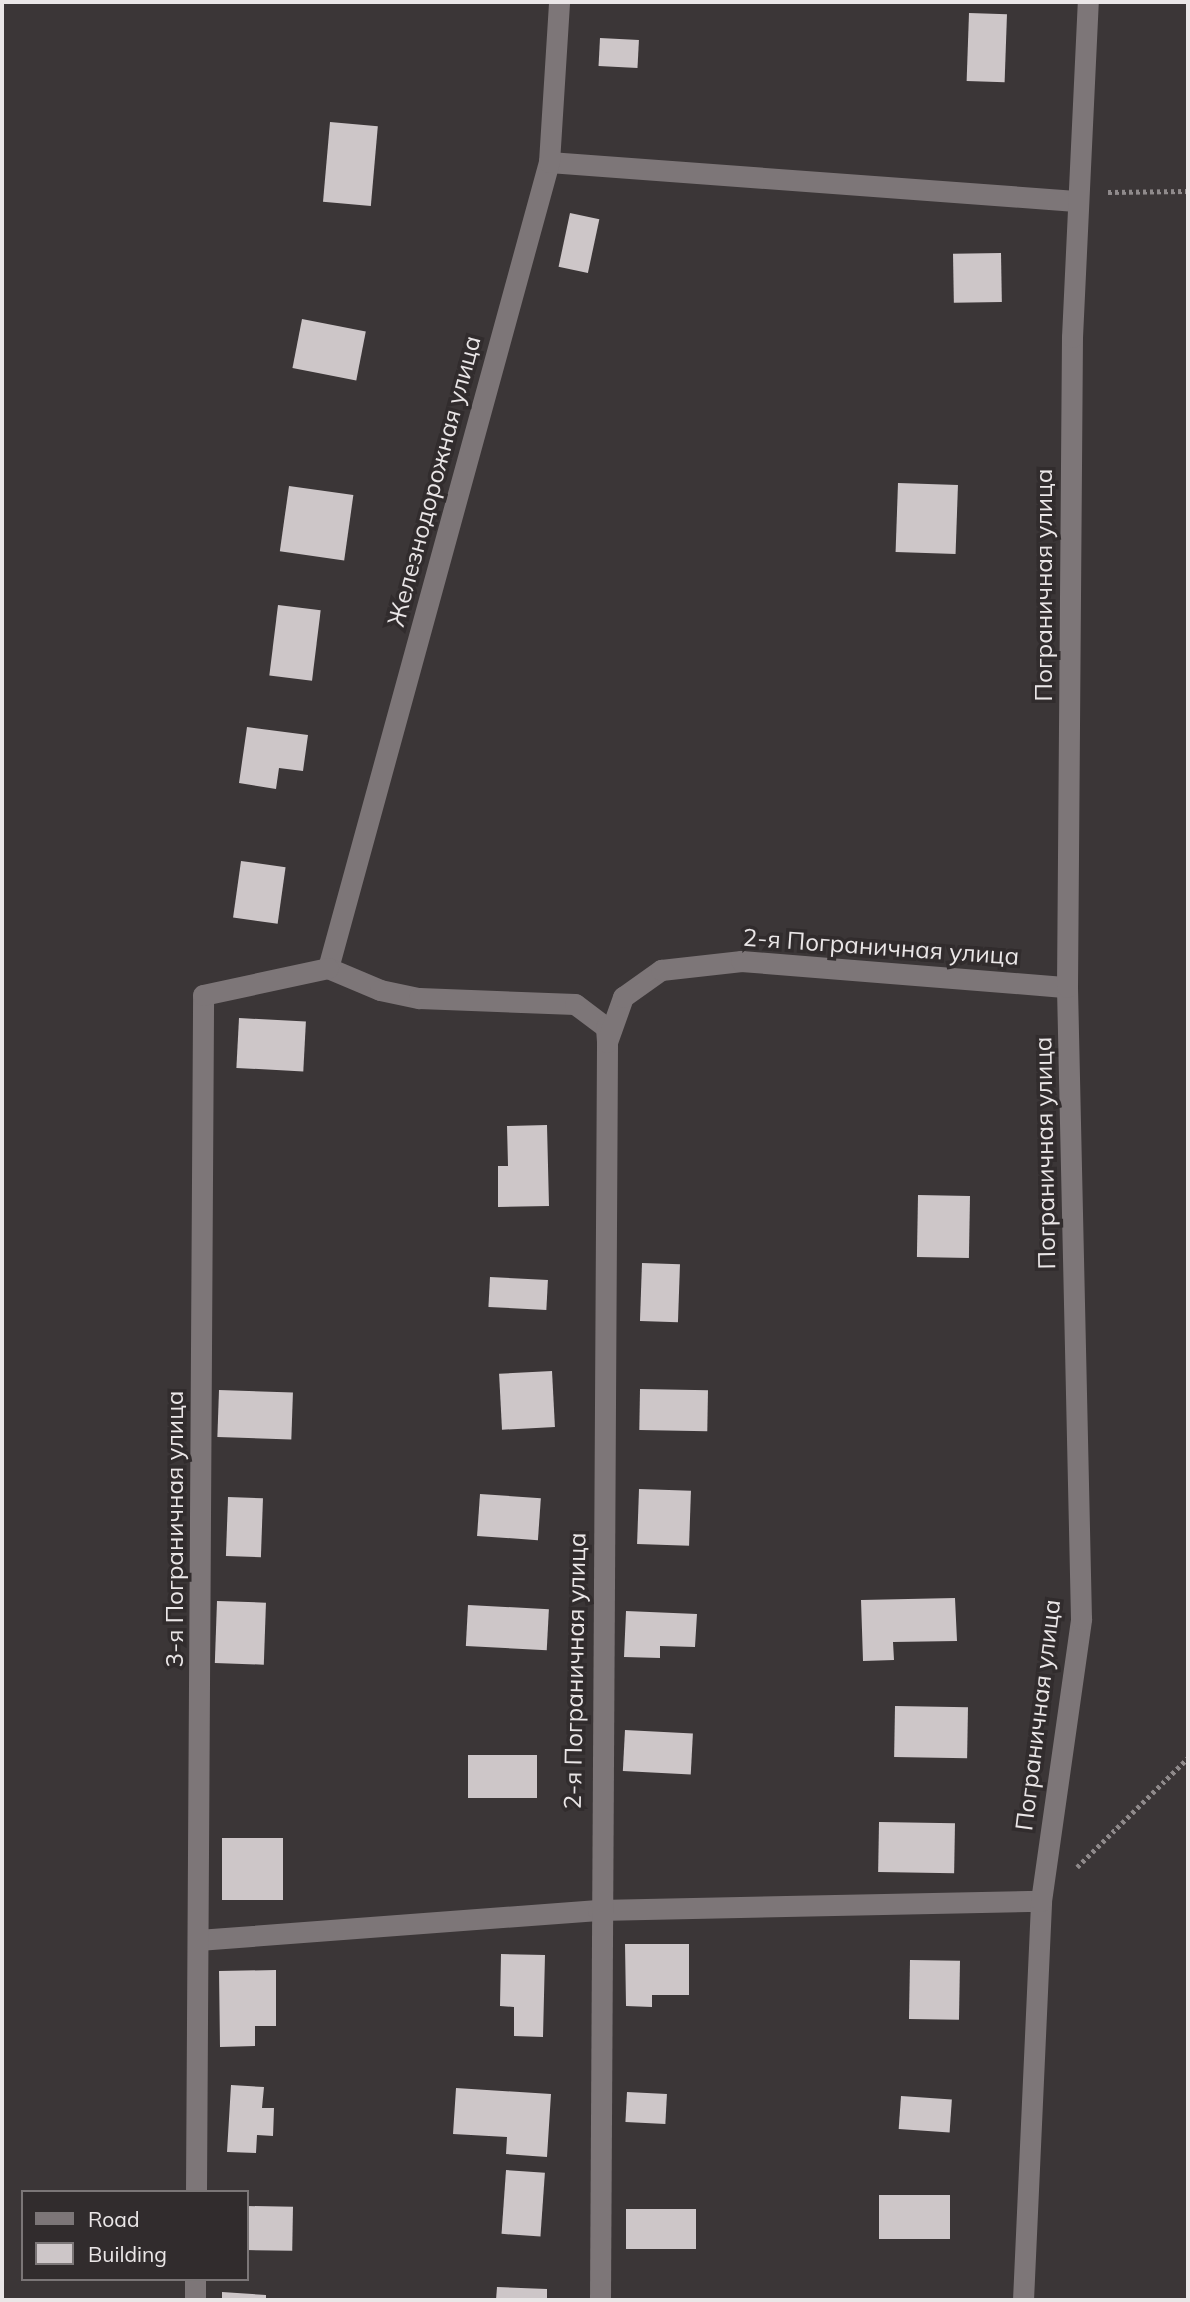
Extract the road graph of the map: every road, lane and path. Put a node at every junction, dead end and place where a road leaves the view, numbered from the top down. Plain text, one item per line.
1 (559, 2) edge
2 (1088, 2) edge
3 (550, 162) junction
4 (1188, 191) edge
5 (1076, 201) junction
6 (328, 968) junction
7 (1067, 987) junction
8 (607, 1042) junction
9 (1188, 1758) edge
10 (1041, 1901) junction
11 (598, 1910) junction
12 (198, 1940) junction
13 (196, 2190) edge
14 (195, 2281) edge
15 (195, 2300) edge
16 (600, 2300) edge
17 (1023, 2300) edge

1 - 3 street, Железнодорожная улица
2 - 5 street, Пограничная улица
3 - 5 street
3 - 6 street, Железнодорожная улица
4 - 5 path
5 - 7 street, Пограничная улица
6 - 8 street
6 - 12 street, 3-я Пограничная улица
7 - 8 street, 2-я Пограничная улица
7 - 10 street, Пограничная улица
8 - 11 street, 2-я Пограничная улица
9 - 10 path
10 - 11 street
10 - 17 street, Пограничная улица
11 - 12 street
11 - 16 street, 2-я Пограничная улица
12 - 13 street, 3-я Пограничная улица
14 - 15 street

